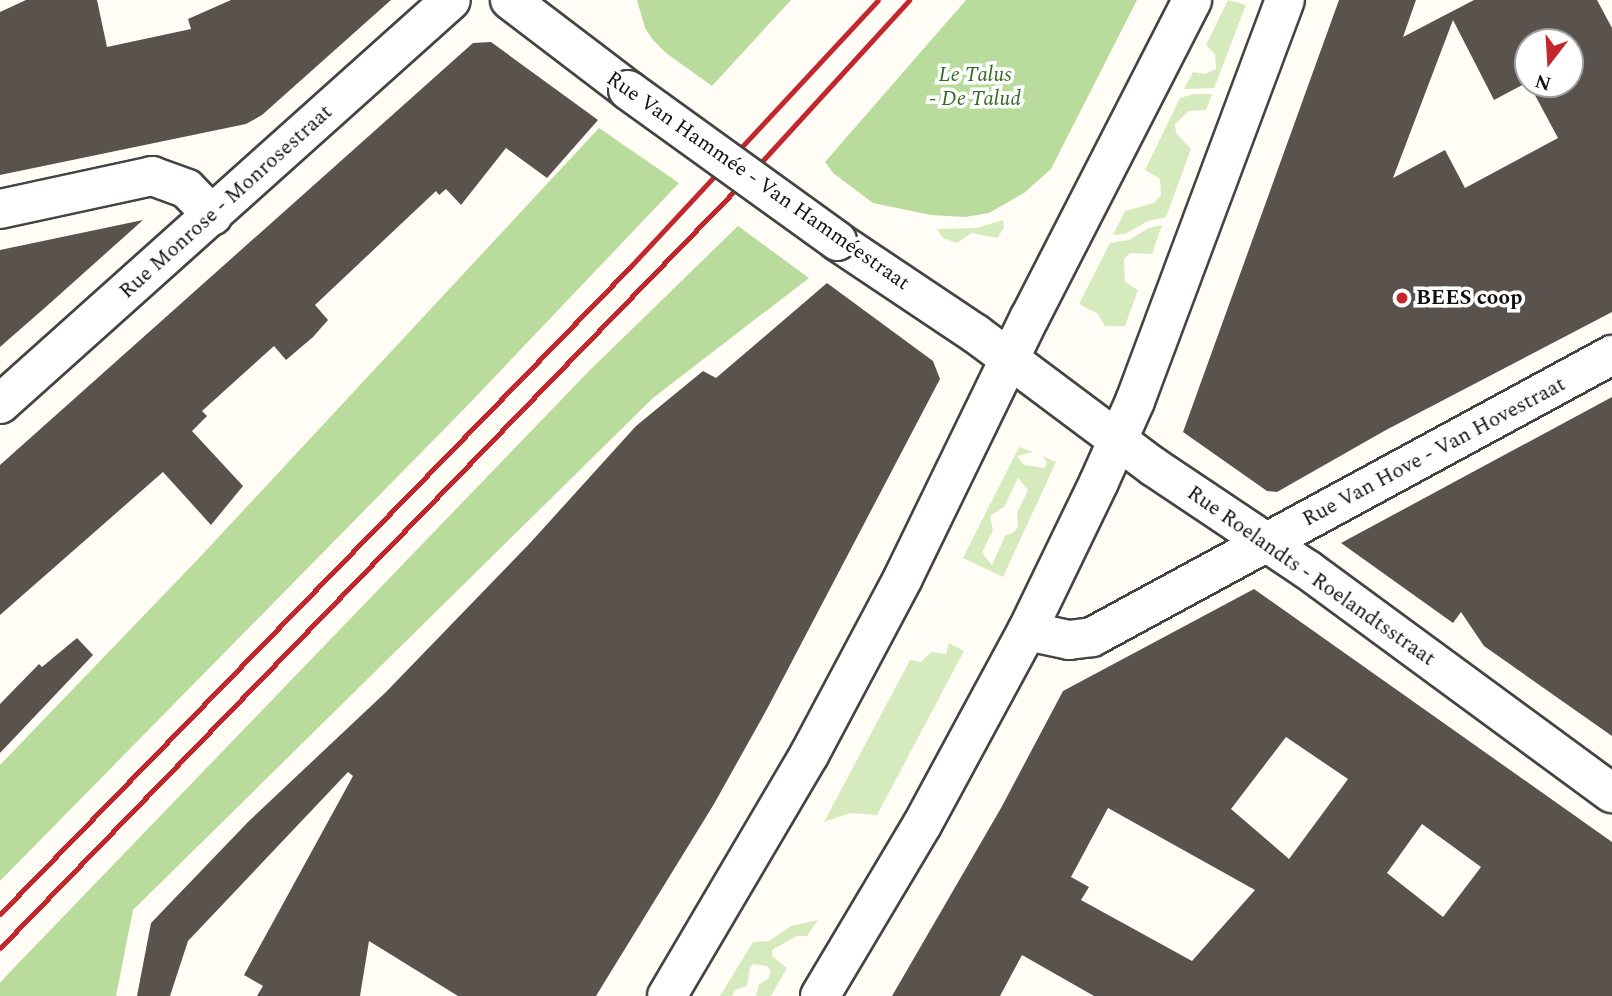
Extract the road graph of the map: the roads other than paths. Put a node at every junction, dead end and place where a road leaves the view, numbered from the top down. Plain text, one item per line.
1 (451, 0) edge
2 (510, 0) edge
3 (1192, 0) edge
4 (1285, 0) edge
5 (0, 209) edge
6 (213, 216) junction
7 (1612, 355) edge
8 (1010, 359) junction
9 (0, 404) edge
10 (1118, 439) junction
11 (1266, 542) junction
12 (1027, 631) junction
13 (1612, 793) edge
14 (667, 996) edge
15 (820, 996) edge

1 - 6 street, Rue Monrose - Monrosestraat
2 - 8 street, Rue Van Hammée - Van Hamméestraat, bridge
3 - 8 street
4 - 10 street
5 - 6 street
6 - 9 street, Rue Monrose - Monrosestraat
7 - 11 street, Rue Van Hove - Van Hovestraat
8 - 10 street, Rue Roelandts - Roelandtsstraat
8 - 14 street
10 - 11 street, Rue Roelandts - Roelandtsstraat
10 - 12 street
11 - 12 street, Rue Van Hove - Van Hovestraat
11 - 13 street, Rue Roelandts - Roelandtsstraat
12 - 15 street

